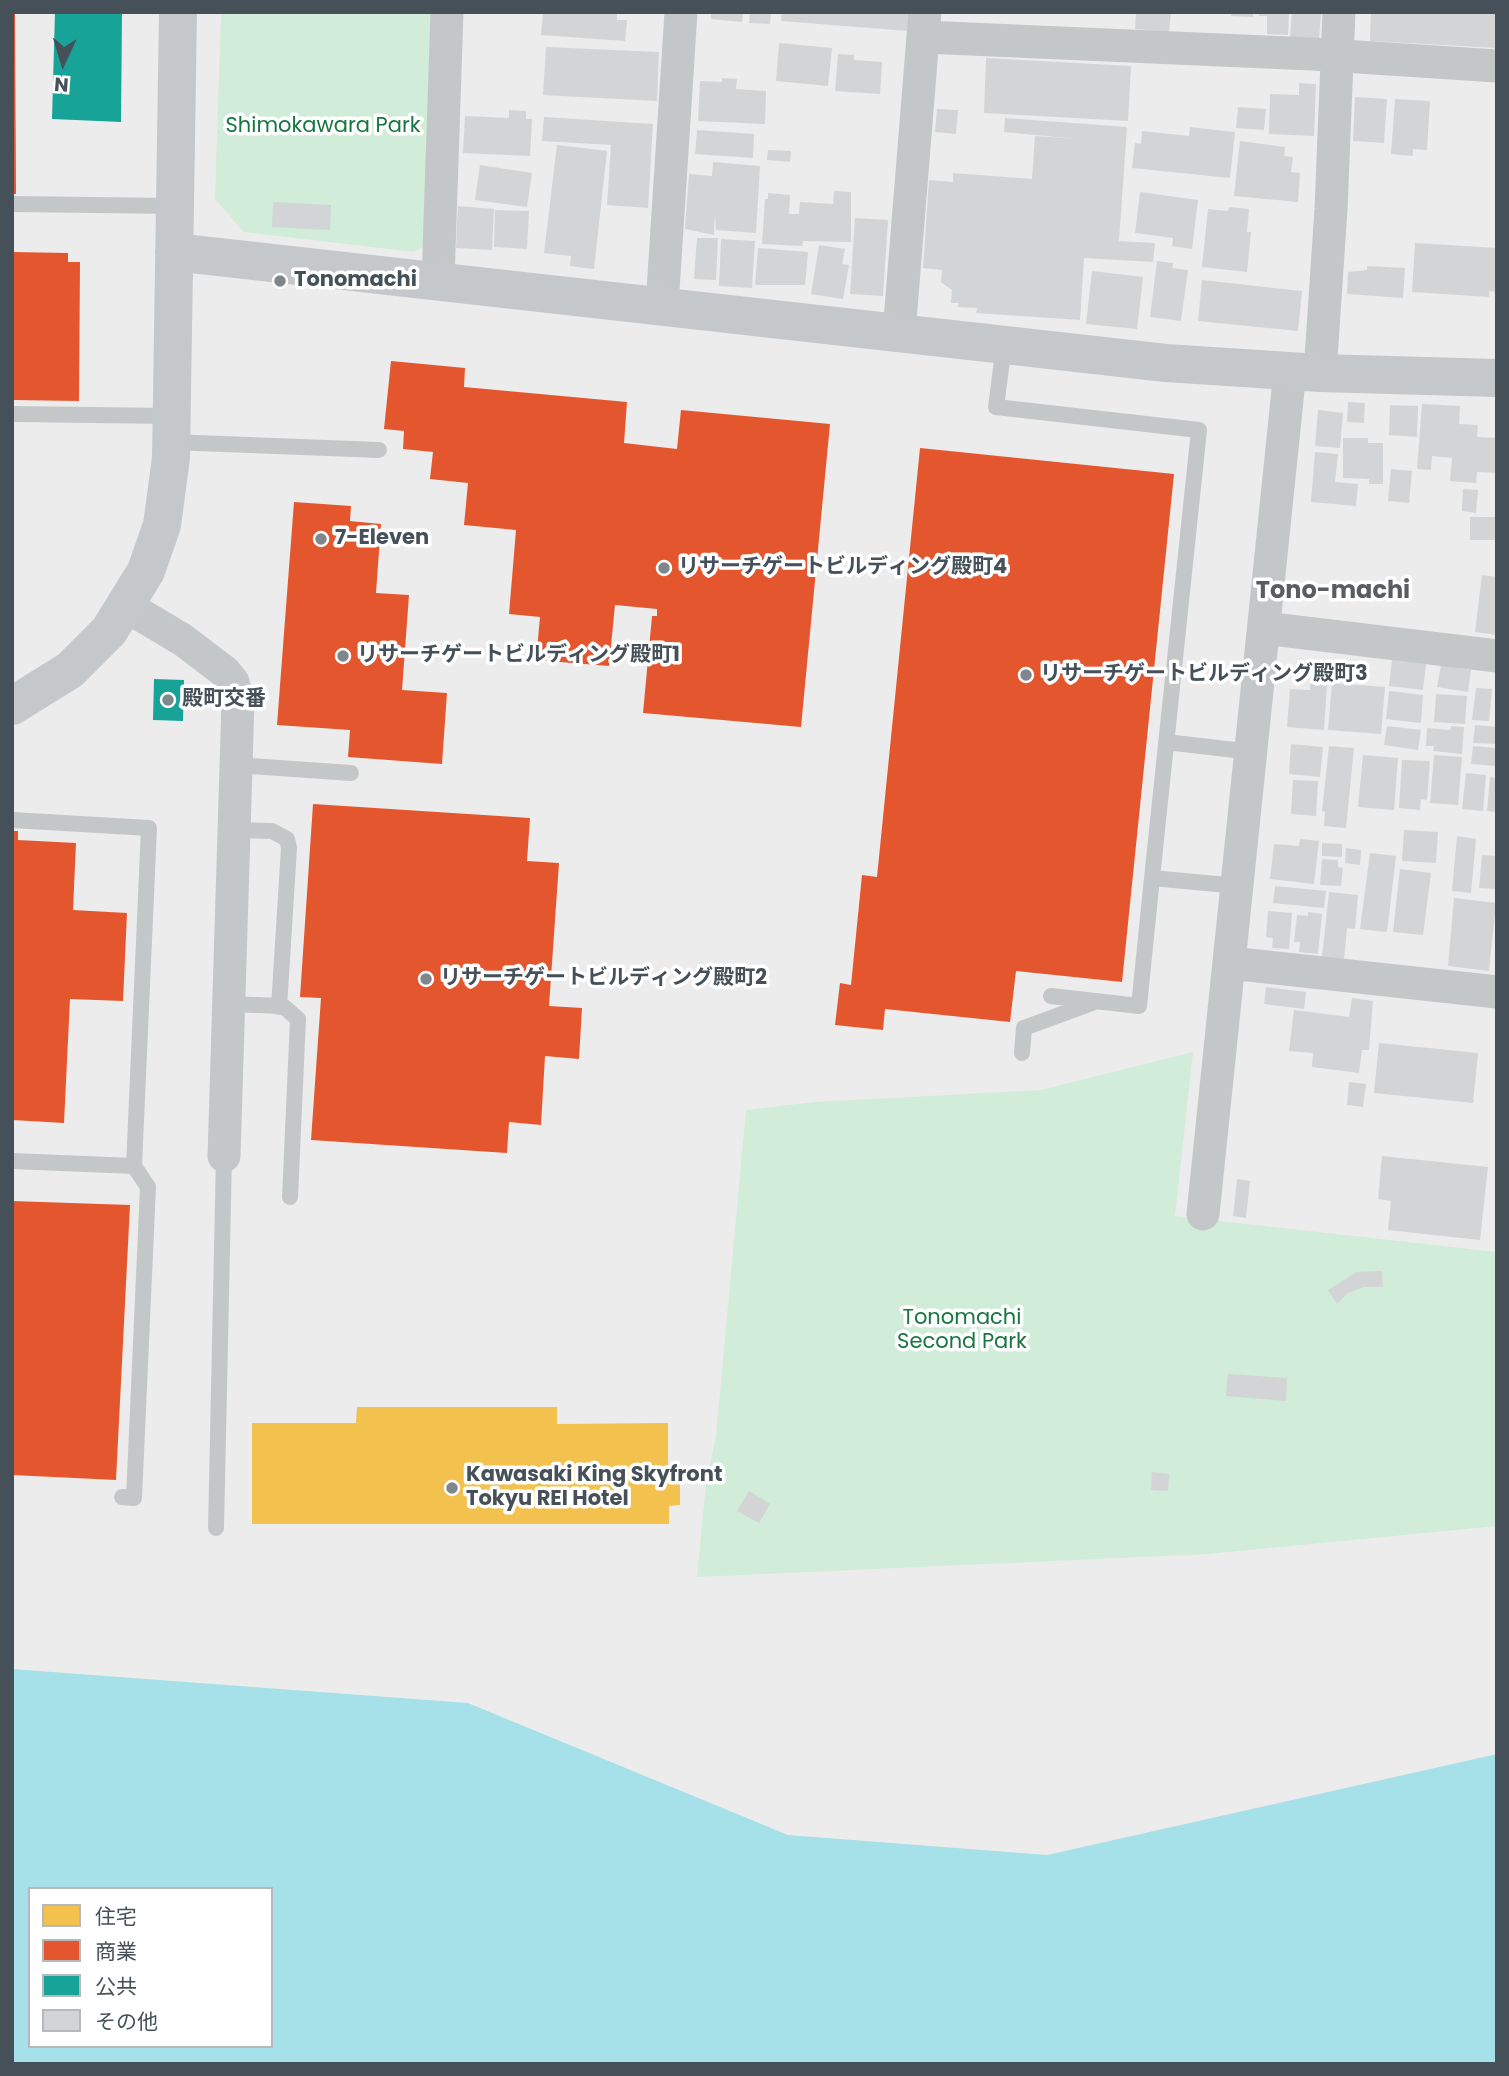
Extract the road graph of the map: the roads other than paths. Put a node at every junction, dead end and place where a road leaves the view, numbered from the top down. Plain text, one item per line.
1 (178, 12) edge
2 (447, 12) edge
3 (681, 12) edge
4 (1339, 12) edge
5 (924, 25) edge
6 (1336, 55) junction
7 (1497, 66) edge
8 (12, 204) edge
9 (174, 206) junction
10 (174, 252) junction
11 (438, 281) junction
12 (662, 306) junction
13 (899, 332) junction
14 (1004, 345) junction
15 (1305, 372) junction
16 (1497, 379) edge
17 (12, 414) edge
18 (172, 429) junction
19 (379, 450) dead end
20 (126, 606) junction
21 (1264, 628) junction
22 (1497, 656) edge
23 (12, 706) edge
24 (1166, 742) junction
25 (1252, 752) junction
26 (236, 765) junction
27 (351, 773) dead end
28 (12, 820) edge
29 (234, 830) junction
30 (1152, 878) junction
31 (1238, 886) junction
32 (1230, 963) junction
33 (1497, 992) edge
34 (1051, 996) dead end
35 (1098, 1001) junction
36 (229, 1004) junction
37 (279, 1007) junction
38 (1022, 1053) dead end
39 (225, 1156) joint
40 (12, 1161) edge
41 (134, 1167) junction
42 (290, 1197) dead end
43 (1203, 1214) dead end
44 (122, 1497) dead end
45 (216, 1528) dead end

1 - 9 street
2 - 11 street
3 - 12 street
4 - 6 street
5 - 6 street
5 - 13 street
6 - 7 street
6 - 15 street
8 - 9 lane
9 - 10 street
10 - 11 street
10 - 18 street
11 - 12 street
12 - 13 street
13 - 14 street
14 - 15 street
14 - 24 lane
15 - 16 street
15 - 21 street
17 - 18 lane
18 - 19 lane
18 - 20 street
20 - 23 street
20 - 26 street
21 - 22 street
21 - 25 street
24 - 25 lane
24 - 30 lane
25 - 31 street
26 - 27 lane
26 - 29 street
28 - 41 lane
29 - 36 street
29 - 37 lane
30 - 31 lane
30 - 35 lane
31 - 32 street
32 - 33 street
32 - 43 street
34 - 35 lane
35 - 38 lane
36 - 37 lane
36 - 39 street
37 - 42 lane
39 - 45 lane
40 - 41 lane
41 - 44 lane

